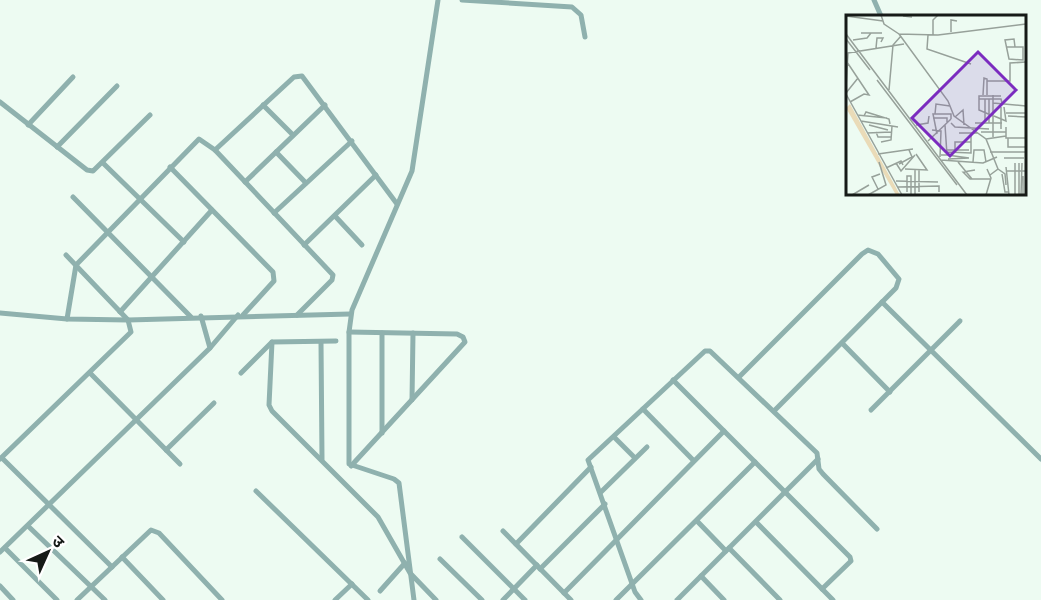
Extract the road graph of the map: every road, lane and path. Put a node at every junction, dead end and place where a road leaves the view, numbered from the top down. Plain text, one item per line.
1 (438, 0) edge
2 (462, 0) edge
3 (874, 0) edge
4 (881, 15) edge
5 (585, 37) dead end
6 (73, 77) dead end
7 (117, 86) dead end
8 (0, 102) edge
9 (263, 105) junction
10 (325, 105) junction
11 (150, 115) dead end
12 (28, 125) junction
13 (293, 135) junction
14 (352, 141) junction
15 (57, 147) junction
16 (215, 150) junction
17 (276, 152) junction
18 (103, 164) junction
19 (170, 167) junction
20 (376, 175) junction
21 (244, 182) junction
22 (306, 183) junction
23 (73, 197) dead end
24 (139, 199) junction
25 (397, 204) junction
26 (212, 210) junction
27 (274, 213) junction
28 (335, 216) junction
29 (106, 232) junction
30 (184, 242) junction
31 (304, 245) junction
32 (362, 245) dead end
33 (66, 255) dead end
34 (76, 265) junction
35 (152, 278) junction
36 (882, 302) junction
37 (120, 312) junction
38 (0, 313) edge
39 (350, 314) junction
40 (241, 315) junction
41 (297, 315) junction
42 (201, 316) junction
43 (191, 317) junction
44 (67, 319) junction
45 (128, 320) junction
46 (960, 321) dead end
47 (349, 332) junction
48 (382, 333) junction
49 (413, 333) junction
50 (336, 341) dead end
51 (272, 342) junction
52 (321, 342) junction
53 (842, 343) junction
54 (210, 348) junction
55 (931, 351) junction
56 (90, 373) junction
57 (241, 373) dead end
58 (739, 377) junction
59 (673, 380) junction
60 (890, 392) junction
61 (412, 400) junction
62 (214, 404) dead end
63 (643, 409) junction
64 (872, 410) dead end
65 (774, 411) junction
66 (136, 420) junction
67 (724, 431) junction
68 (382, 433) junction
69 (614, 437) junction
70 (0, 447) edge
71 (646, 447) dead end
72 (166, 450) junction
73 (2, 457) edge
74 (635, 458) junction
75 (322, 459) junction
76 (819, 459) junction
77 (1041, 459) edge
78 (693, 460) junction
79 (755, 462) junction
80 (180, 464) dead end
81 (351, 466) junction
82 (591, 467) junction
83 (256, 491) dead end
84 (601, 492) junction
85 (786, 492) junction
86 (605, 504) junction
87 (50, 505) junction
88 (697, 521) junction
89 (756, 522) junction
90 (28, 526) junction
91 (877, 529) dead end
92 (503, 531) dead end
93 (462, 537) dead end
94 (618, 538) junction
95 (516, 544) junction
96 (5, 548) junction
97 (728, 550) junction
98 (0, 552) edge
99 (122, 557) junction
100 (440, 560) dead end
101 (405, 563) junction
102 (112, 567) junction
103 (538, 567) junction
104 (410, 573) junction
105 (701, 576) junction
106 (634, 582) junction
107 (352, 584) junction
108 (0, 586) edge
109 (92, 586) junction
110 (514, 588) junction
111 (822, 589) junction
112 (380, 591) dead end
113 (564, 593) junction
114 (13, 600) edge
115 (57, 600) edge
116 (77, 600) edge
117 (105, 600) edge
118 (163, 600) edge
119 (222, 600) edge
120 (335, 600) edge
121 (368, 600) edge
122 (414, 600) edge
123 (436, 600) edge
124 (482, 600) edge
125 (502, 600) edge
126 (525, 600) edge
127 (571, 600) edge
128 (616, 600) edge
129 (641, 600) edge
130 (677, 600) edge
131 (724, 600) edge
132 (780, 600) edge
133 (833, 600) edge

1 - 25 street
2 - 5 street
3 - 4 street
6 - 12 street
7 - 15 street
8 - 12 street
9 - 10 street
9 - 13 street
9 - 16 street
10 - 13 street
10 - 14 street
11 - 18 street
12 - 15 street
13 - 17 street
14 - 20 street
14 - 22 street
15 - 18 street
16 - 19 street
16 - 21 street
17 - 21 street
17 - 22 street
18 - 24 street
19 - 24 street
19 - 26 street
20 - 25 street
20 - 28 street
21 - 27 street
22 - 27 street
23 - 29 street
24 - 29 street
24 - 30 street
25 - 39 street
26 - 30 street
26 - 40 street
27 - 31 street
28 - 31 street
28 - 32 street
29 - 34 street
29 - 35 street
30 - 35 street
31 - 41 street
33 - 34 street
34 - 37 street
34 - 44 street
35 - 37 street
35 - 43 street
36 - 53 street
36 - 55 street
36 - 58 street
37 - 45 street
38 - 44 street
39 - 41 street
39 - 47 street
40 - 41 street
40 - 42 street
40 - 54 street
42 - 43 street
42 - 54 street
43 - 45 street
44 - 45 street
45 - 56 street
46 - 55 street
47 - 48 street
47 - 81 street
48 - 49 street
48 - 68 street
49 - 61 street
49 - 61 street
50 - 52 street
51 - 52 street
51 - 57 street
51 - 75 street
52 - 75 street
53 - 60 street
53 - 65 street
54 - 66 street
55 - 60 street
55 - 77 street
56 - 66 street
56 - 73 street
58 - 59 street
58 - 65 street
59 - 63 street
59 - 67 street
60 - 64 street
61 - 68 street
62 - 72 street
63 - 69 street
63 - 78 street
65 - 76 street
66 - 72 street
66 - 87 street
67 - 78 street
67 - 79 street
68 - 81 street
69 - 74 street
69 - 82 street
70 - 73 street
71 - 74 street
72 - 80 street
73 - 87 street
74 - 84 street
75 - 101 street
76 - 85 street
76 - 91 street
78 - 94 street
79 - 85 street
79 - 88 street
81 - 104 street
82 - 84 street
82 - 95 street
83 - 107 street
84 - 86 street
85 - 89 street
85 - 111 street
86 - 94 street
86 - 103 street
87 - 90 street
87 - 102 street
88 - 97 street
88 - 106 street
89 - 97 street
89 - 111 street
90 - 96 street
90 - 109 street
92 - 95 street
93 - 110 street
94 - 106 street
94 - 113 street
95 - 103 street
96 - 98 street
96 - 115 street
97 - 105 street
97 - 132 street
99 - 102 street
99 - 118 street
99 - 119 street
100 - 124 street
101 - 104 street
101 - 112 street
102 - 109 street
103 - 110 street
103 - 113 street
104 - 122 street
104 - 123 street
105 - 130 street
105 - 131 street
106 - 128 street
106 - 129 street
107 - 120 street
107 - 121 street
108 - 114 street
109 - 116 street
109 - 117 street
110 - 125 street
110 - 126 street
111 - 133 street
113 - 127 street

